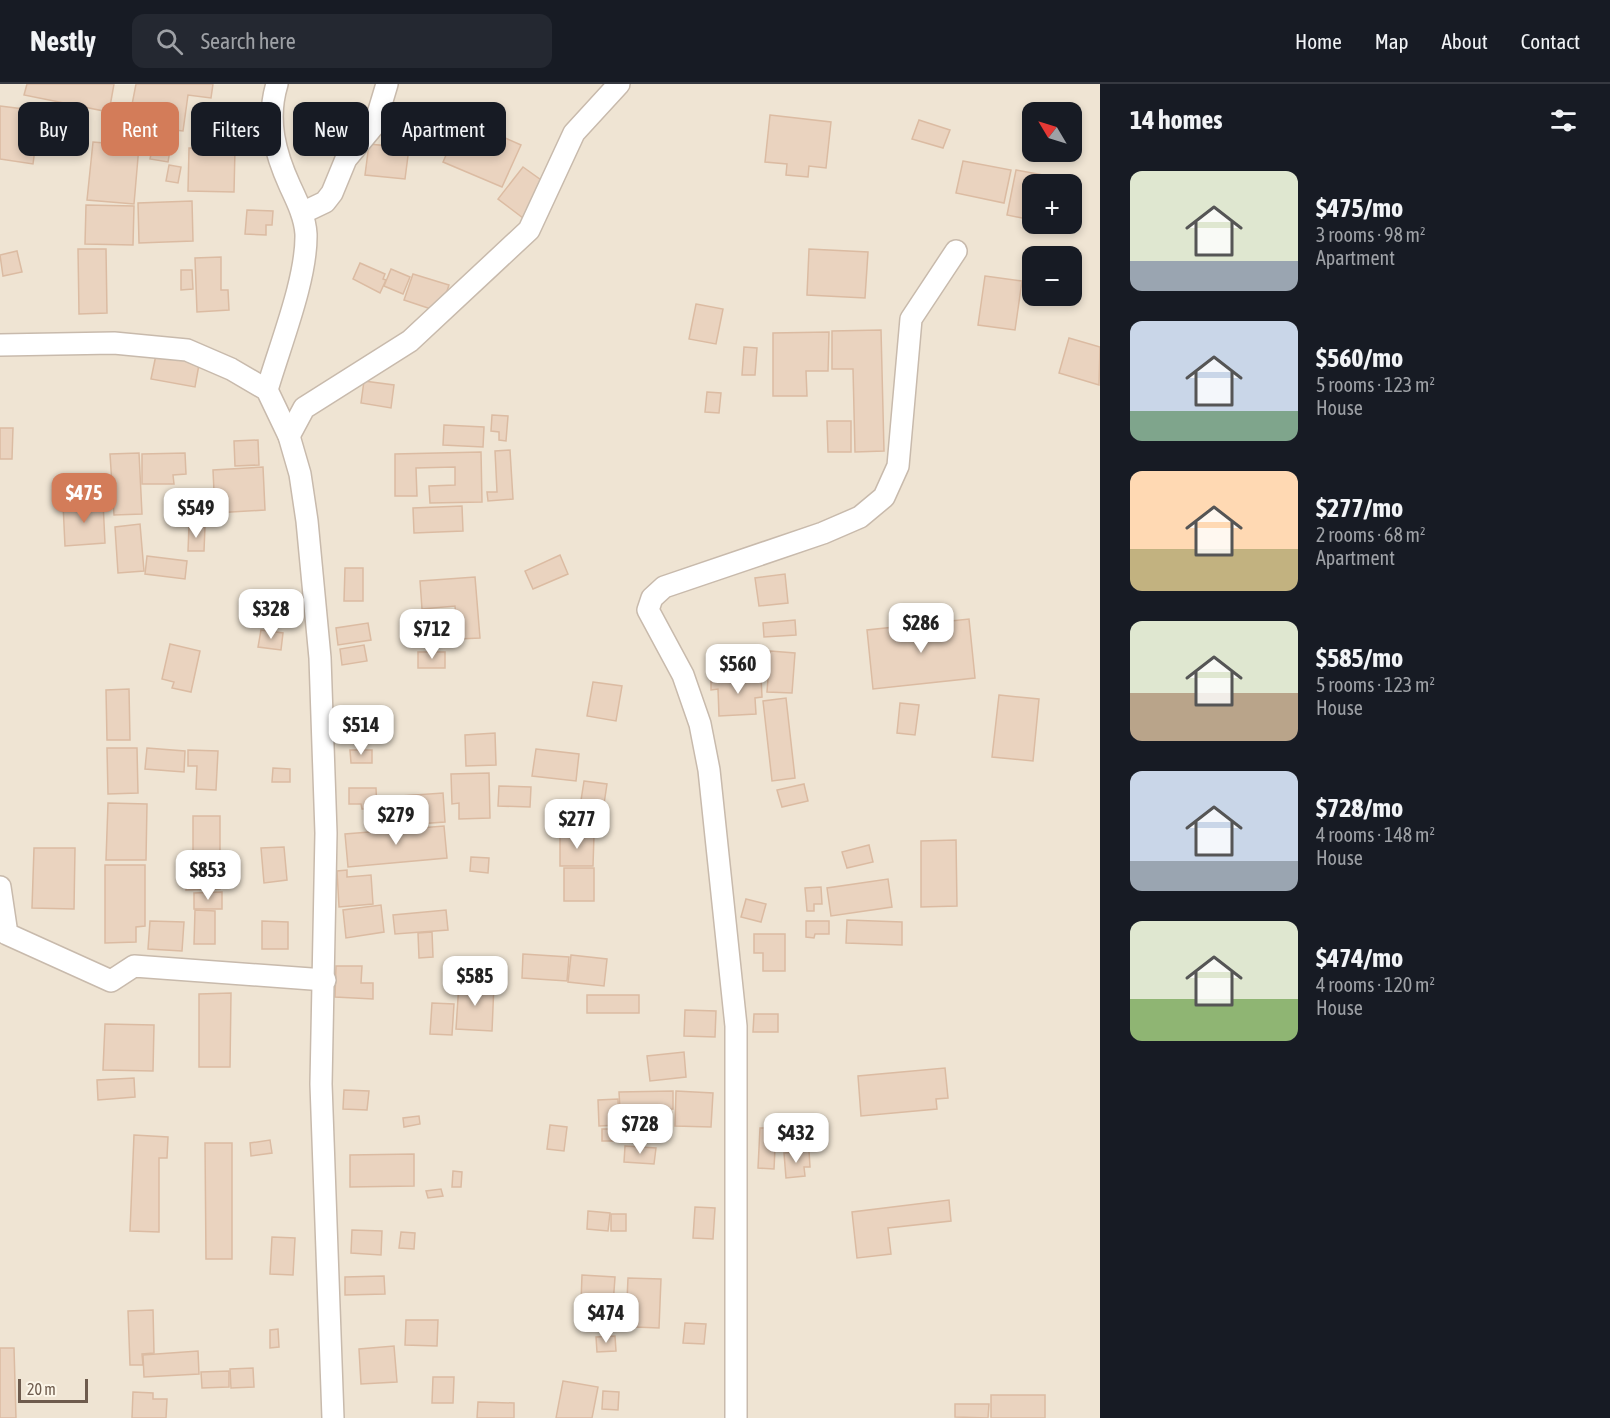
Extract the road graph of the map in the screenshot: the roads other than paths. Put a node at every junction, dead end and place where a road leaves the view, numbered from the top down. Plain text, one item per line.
1 (278, 84) edge
2 (387, 84) edge
3 (619, 84) edge
4 (302, 213) junction
5 (956, 251) dead end
6 (0, 345) edge
7 (267, 390) junction
8 (289, 436) junction
9 (0, 887) edge
10 (325, 980) junction
11 (333, 1418) edge
12 (736, 1418) edge

1 - 4 street
2 - 4 street
3 - 8 street
4 - 7 street
5 - 12 street
6 - 7 street
7 - 8 street
8 - 10 street
9 - 10 street
10 - 11 street

